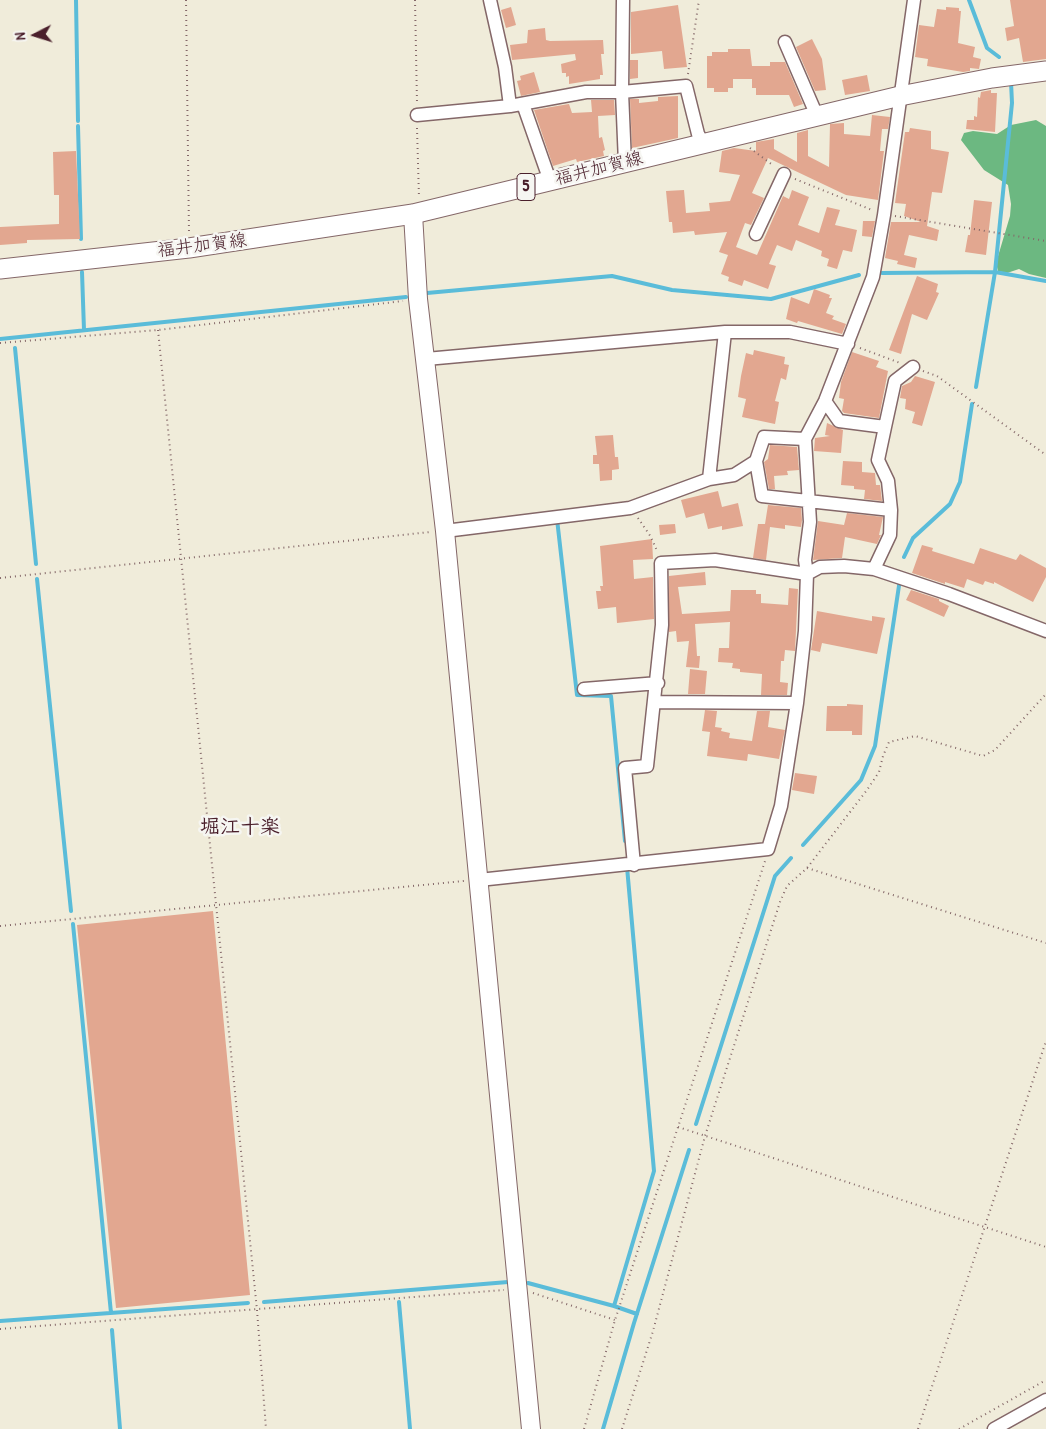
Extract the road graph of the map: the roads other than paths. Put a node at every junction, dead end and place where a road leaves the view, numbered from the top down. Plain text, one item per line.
1 (490, 0) edge
2 (623, 0) edge
3 (914, 0) edge
4 (785, 42) dead end
5 (1046, 72) edge
6 (622, 92) junction
7 (900, 96) junction
8 (523, 104) junction
9 (510, 106) junction
10 (417, 115) dead end
11 (817, 116) junction
12 (703, 143) junction
13 (626, 162) junction
14 (784, 174) dead end
15 (550, 181) junction
16 (413, 214) junction
17 (756, 234) dead end
18 (0, 268) edge
19 (725, 332) junction
20 (848, 344) junction
21 (426, 359) junction
22 (913, 367) road end
23 (825, 401) junction
24 (885, 427) junction
25 (806, 439) junction
26 (756, 461) junction
27 (709, 479) junction
28 (809, 499) junction
29 (890, 510) junction
30 (445, 531) junction
31 (874, 569) junction
32 (807, 574) junction
33 (1046, 632) edge
34 (658, 683) junction
35 (584, 689) dead end
36 (656, 702) junction
37 (797, 703) junction
38 (634, 865) junction
39 (479, 880) junction
40 (1046, 1400) edge
41 (531, 1429) edge
42 (994, 1429) edge

1 - 9 street
2 - 6 street
3 - 7 street
4 - 11 street
5 - 7 main road, 福井加賀線 / 5
6 - 8 street
6 - 12 street
6 - 13 street
7 - 11 main road, 福井加賀線 / 5
7 - 20 street
8 - 9 street
8 - 15 street
9 - 10 street
11 - 12 main road, 福井加賀線 / 5
12 - 13 main road, 福井加賀線 / 5
13 - 15 main road, 福井加賀線 / 5
14 - 17 street
15 - 16 main road, 福井加賀線 / 5
16 - 18 main road, 福井加賀線 / 5
16 - 21 street
19 - 20 street
19 - 21 street
19 - 27 street
20 - 23 street
21 - 30 street
22 - 24 street
23 - 24 street
23 - 25 street
24 - 29 street
25 - 26 street
25 - 28 street
26 - 27 street
26 - 28 street
27 - 30 street
28 - 29 street
28 - 32 street
29 - 31 street
30 - 39 street
31 - 32 street
31 - 33 street
32 - 34 street
32 - 37 street
34 - 35 street
34 - 36 street
36 - 37 street
36 - 38 street
37 - 38 street
38 - 39 street
39 - 41 street
40 - 42 street

